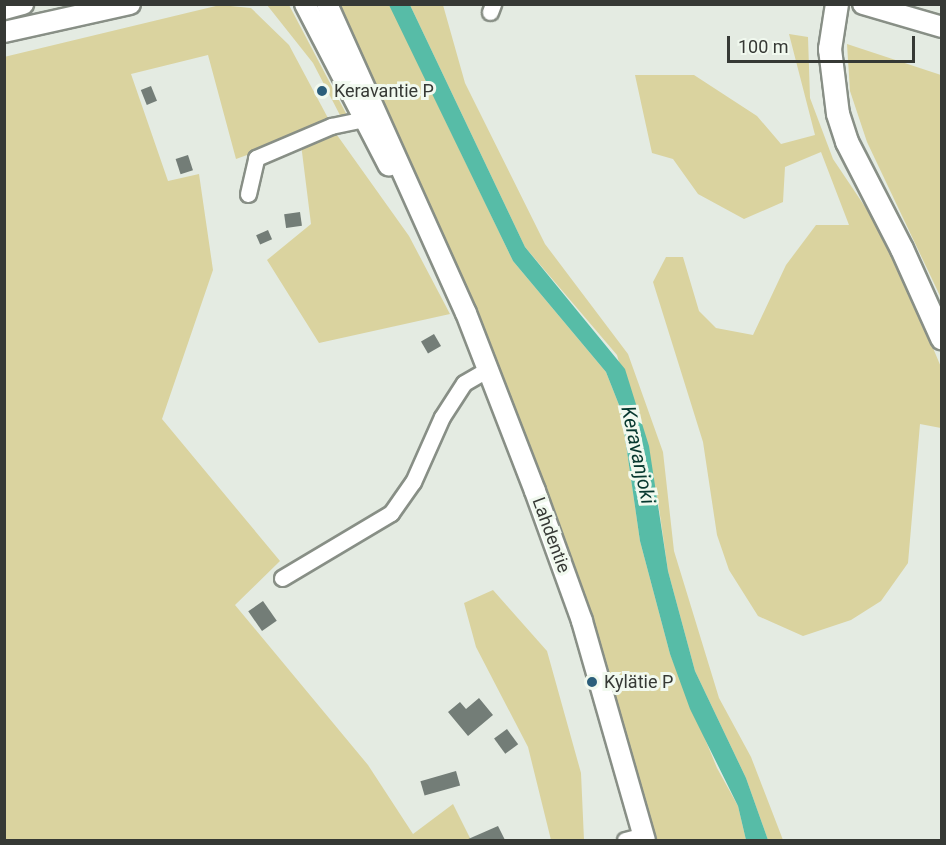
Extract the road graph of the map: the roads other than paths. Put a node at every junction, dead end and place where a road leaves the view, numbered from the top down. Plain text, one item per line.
1 (23, 4) edge
2 (130, 4) edge
3 (305, 4) edge
4 (327, 4) edge
5 (837, 4) edge
6 (863, 4) edge
7 (4, 9) edge
8 (942, 27) edge
9 (4, 32) edge
10 (371, 118) junction
11 (248, 194) dead end
12 (942, 339) edge
13 (488, 369) junction
14 (282, 578) dead end
15 (638, 839) edge

1 - 7 main road
2 - 9 main road
3 - 10 main road, Lahdentie
4 - 10 main road, Lahdentie
5 - 12 highway
6 - 8 main road
10 - 11 lane
10 - 13 main road, Lahdentie
13 - 14 lane
13 - 15 main road, Lahdentie

